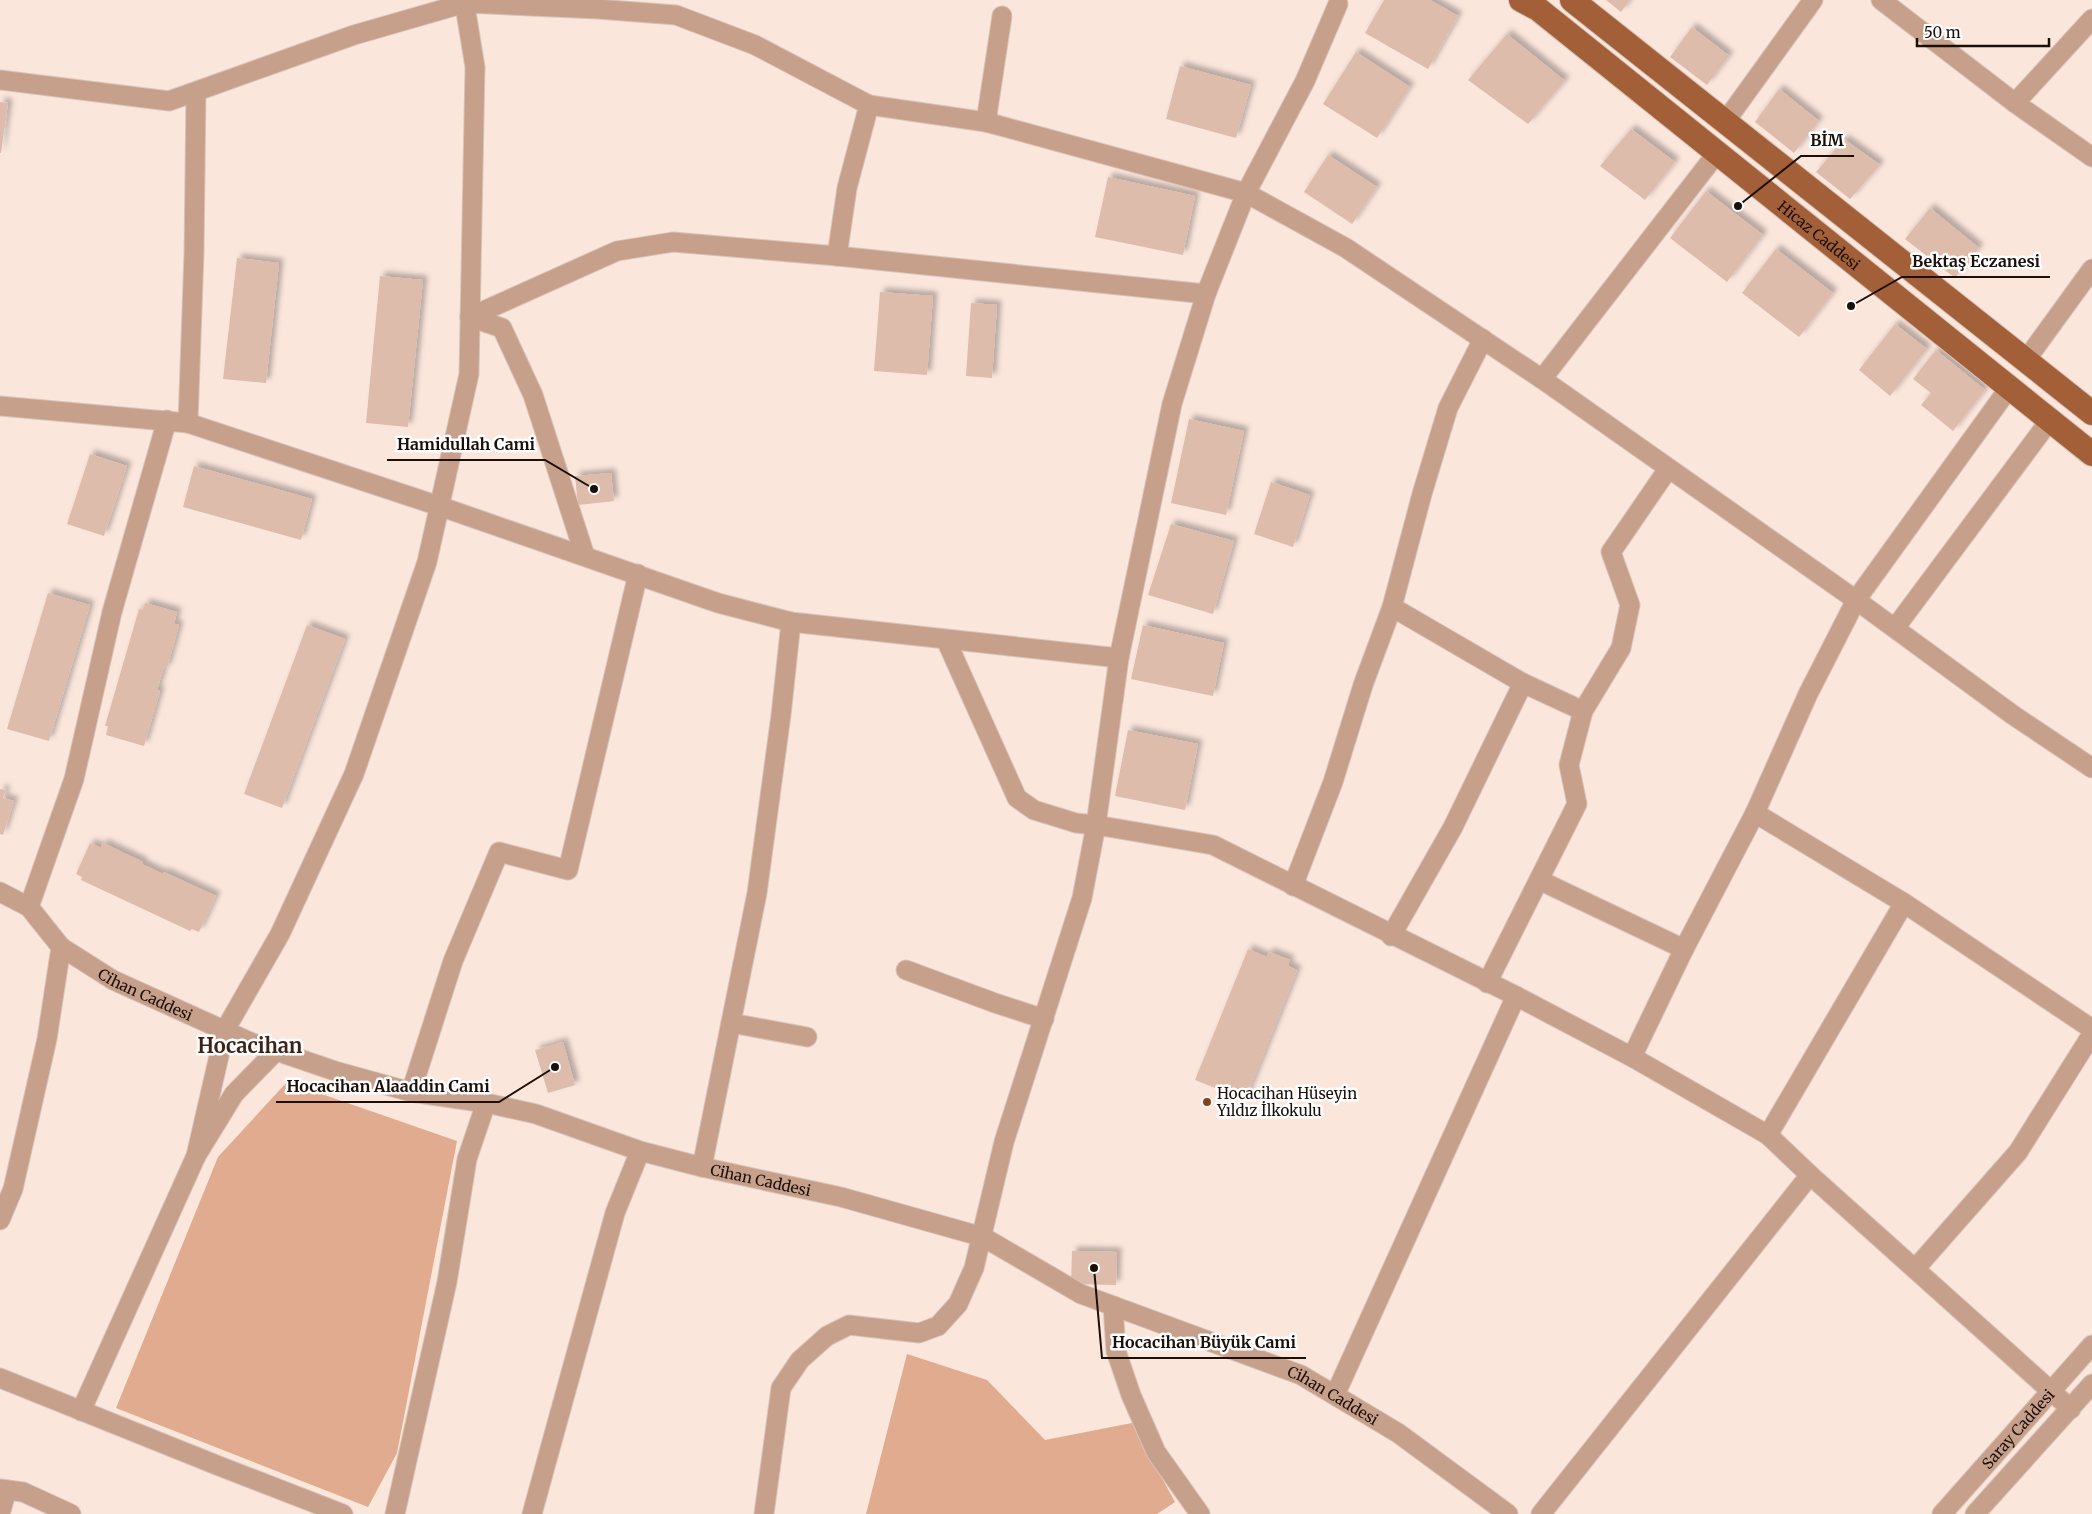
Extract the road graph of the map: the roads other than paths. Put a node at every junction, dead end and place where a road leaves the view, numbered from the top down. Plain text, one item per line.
1 (1522, 0) edge
2 (1572, 0) edge
3 (1813, 0) edge
4 (1881, 0) edge
5 (1340, 1) edge
6 (464, 2) edge
7 (1002, 16) dead end
8 (2092, 19) edge
9 (0, 80) edge
10 (196, 92) junction
11 (2015, 103) junction
12 (869, 105) junction
13 (986, 122) junction
14 (1725, 122) junction
15 (1717, 153) junction
16 (2092, 157) edge
17 (1246, 193) junction
18 (837, 256) junction
19 (2092, 270) edge
20 (1206, 294) junction
21 (470, 317) junction
22 (1483, 340) junction
23 (2026, 360) junction
24 (1542, 378) junction
25 (2009, 388) junction
26 (0, 406) edge
27 (2092, 413) edge
28 (167, 420) junction
29 (2050, 420) junction
30 (188, 423) junction
31 (2092, 454) edge
32 (1668, 469) junction
33 (439, 506) junction
34 (585, 556) junction
35 (638, 574) junction
36 (1856, 600) junction
37 (1392, 607) junction
38 (791, 622) junction
39 (1895, 628) junction
40 (946, 640) junction
41 (1119, 658) junction
42 (1523, 683) junction
43 (1584, 711) junction
44 (2092, 768) edge
45 (1755, 813) junction
46 (1096, 824) junction
47 (1539, 880) junction
48 (1293, 886) junction
49 (0, 892) edge
50 (1904, 903) junction
51 (29, 907) junction
52 (1391, 936) junction
53 (61, 946) junction
54 (1684, 949) junction
55 (906, 970) dead end
56 (1487, 983) junction
57 (1516, 996) junction
58 (1044, 1018) junction
59 (731, 1023) junction
60 (2092, 1029) edge
61 (225, 1030) junction
62 (2092, 1034) edge
63 (807, 1037) dead end
64 (276, 1051) junction
65 (1632, 1057) junction
66 (411, 1092) junction
67 (486, 1103) junction
68 (1768, 1135) junction
69 (640, 1151) junction
70 (196, 1156) junction
71 (702, 1167) junction
72 (1810, 1175) junction
73 (0, 1220) edge
74 (983, 1236) junction
75 (1915, 1268) junction
76 (1113, 1306) junction
77 (2092, 1345) edge
78 (2068, 1373) junction
79 (0, 1378) edge
80 (2091, 1389) edge
81 (2050, 1392) junction
82 (1335, 1395) junction
83 (2071, 1409) junction
84 (82, 1411) junction
85 (3, 1490) edge
86 (0, 1514) edge
87 (71, 1514) edge
88 (342, 1514) edge
89 (395, 1514) edge
90 (532, 1514) edge
91 (764, 1514) edge
92 (1200, 1514) edge
93 (1508, 1514) edge
94 (1541, 1514) edge
95 (1942, 1514) edge
96 (1975, 1514) edge

1 - 15 main road, Hicaz Caddesi
2 - 14 main road, Hicaz Caddesi
3 - 14 street
4 - 11 street
5 - 17 street
6 - 10 street
6 - 12 street
6 - 21 street
7 - 13 street
8 - 11 street
9 - 10 street
10 - 30 street
11 - 16 street
12 - 13 street
12 - 18 street
13 - 17 street
14 - 23 main road, Hicaz Caddesi
15 - 24 street
15 - 25 main road, Hicaz Caddesi
17 - 20 street
17 - 22 street
18 - 20 street
18 - 21 street
19 - 23 street
20 - 41 street
21 - 33 street
21 - 34 street
22 - 24 street
22 - 37 street
23 - 27 main road, Hicaz Caddesi
24 - 32 street
25 - 29 main road, Hicaz Caddesi
25 - 36 street
26 - 28 street
28 - 30 street
28 - 51 street
29 - 31 main road, Hicaz Caddesi
29 - 39 street
30 - 33 street
32 - 36 street
32 - 43 street
33 - 34 street
33 - 61 street
34 - 35 street
35 - 38 street
35 - 66 street
36 - 39 street
36 - 45 street
37 - 42 street
37 - 48 street
38 - 40 street
38 - 59 street
39 - 44 street
40 - 41 street
40 - 46 street
41 - 46 street
42 - 43 street
42 - 52 street
43 - 47 street
45 - 50 street
45 - 54 street
46 - 48 street
46 - 58 street
47 - 54 street
47 - 56 street
48 - 52 street
49 - 51 street, Cihan Caddesi
50 - 60 street
50 - 68 street
51 - 53 street, Cihan Caddesi
52 - 56 street
53 - 61 street, Cihan Caddesi
53 - 73 street
54 - 65 street
55 - 58 street
56 - 57 street
57 - 65 street
57 - 82 street
58 - 74 street
59 - 63 street
59 - 71 street
61 - 64 street, Cihan Caddesi
61 - 70 street
62 - 75 street
64 - 66 street, Cihan Caddesi
64 - 70 street
65 - 68 street
66 - 67 street, Cihan Caddesi
67 - 69 street, Cihan Caddesi
67 - 89 street
68 - 72 street
69 - 71 street, Cihan Caddesi
69 - 90 street
70 - 84 street
71 - 74 street, Cihan Caddesi
72 - 75 street
72 - 94 street
74 - 76 street, Cihan Caddesi
74 - 91 street
75 - 81 street
76 - 82 street, Cihan Caddesi
76 - 92 street
77 - 78 street, Saray Caddesi
78 - 80 street
78 - 81 street, Saray Caddesi
79 - 84 street
80 - 83 street, Saray Caddesi
81 - 83 street
81 - 95 street, Saray Caddesi
82 - 93 street, Cihan Caddesi
83 - 96 street, Saray Caddesi
84 - 88 street
85 - 86 street
85 - 87 street

